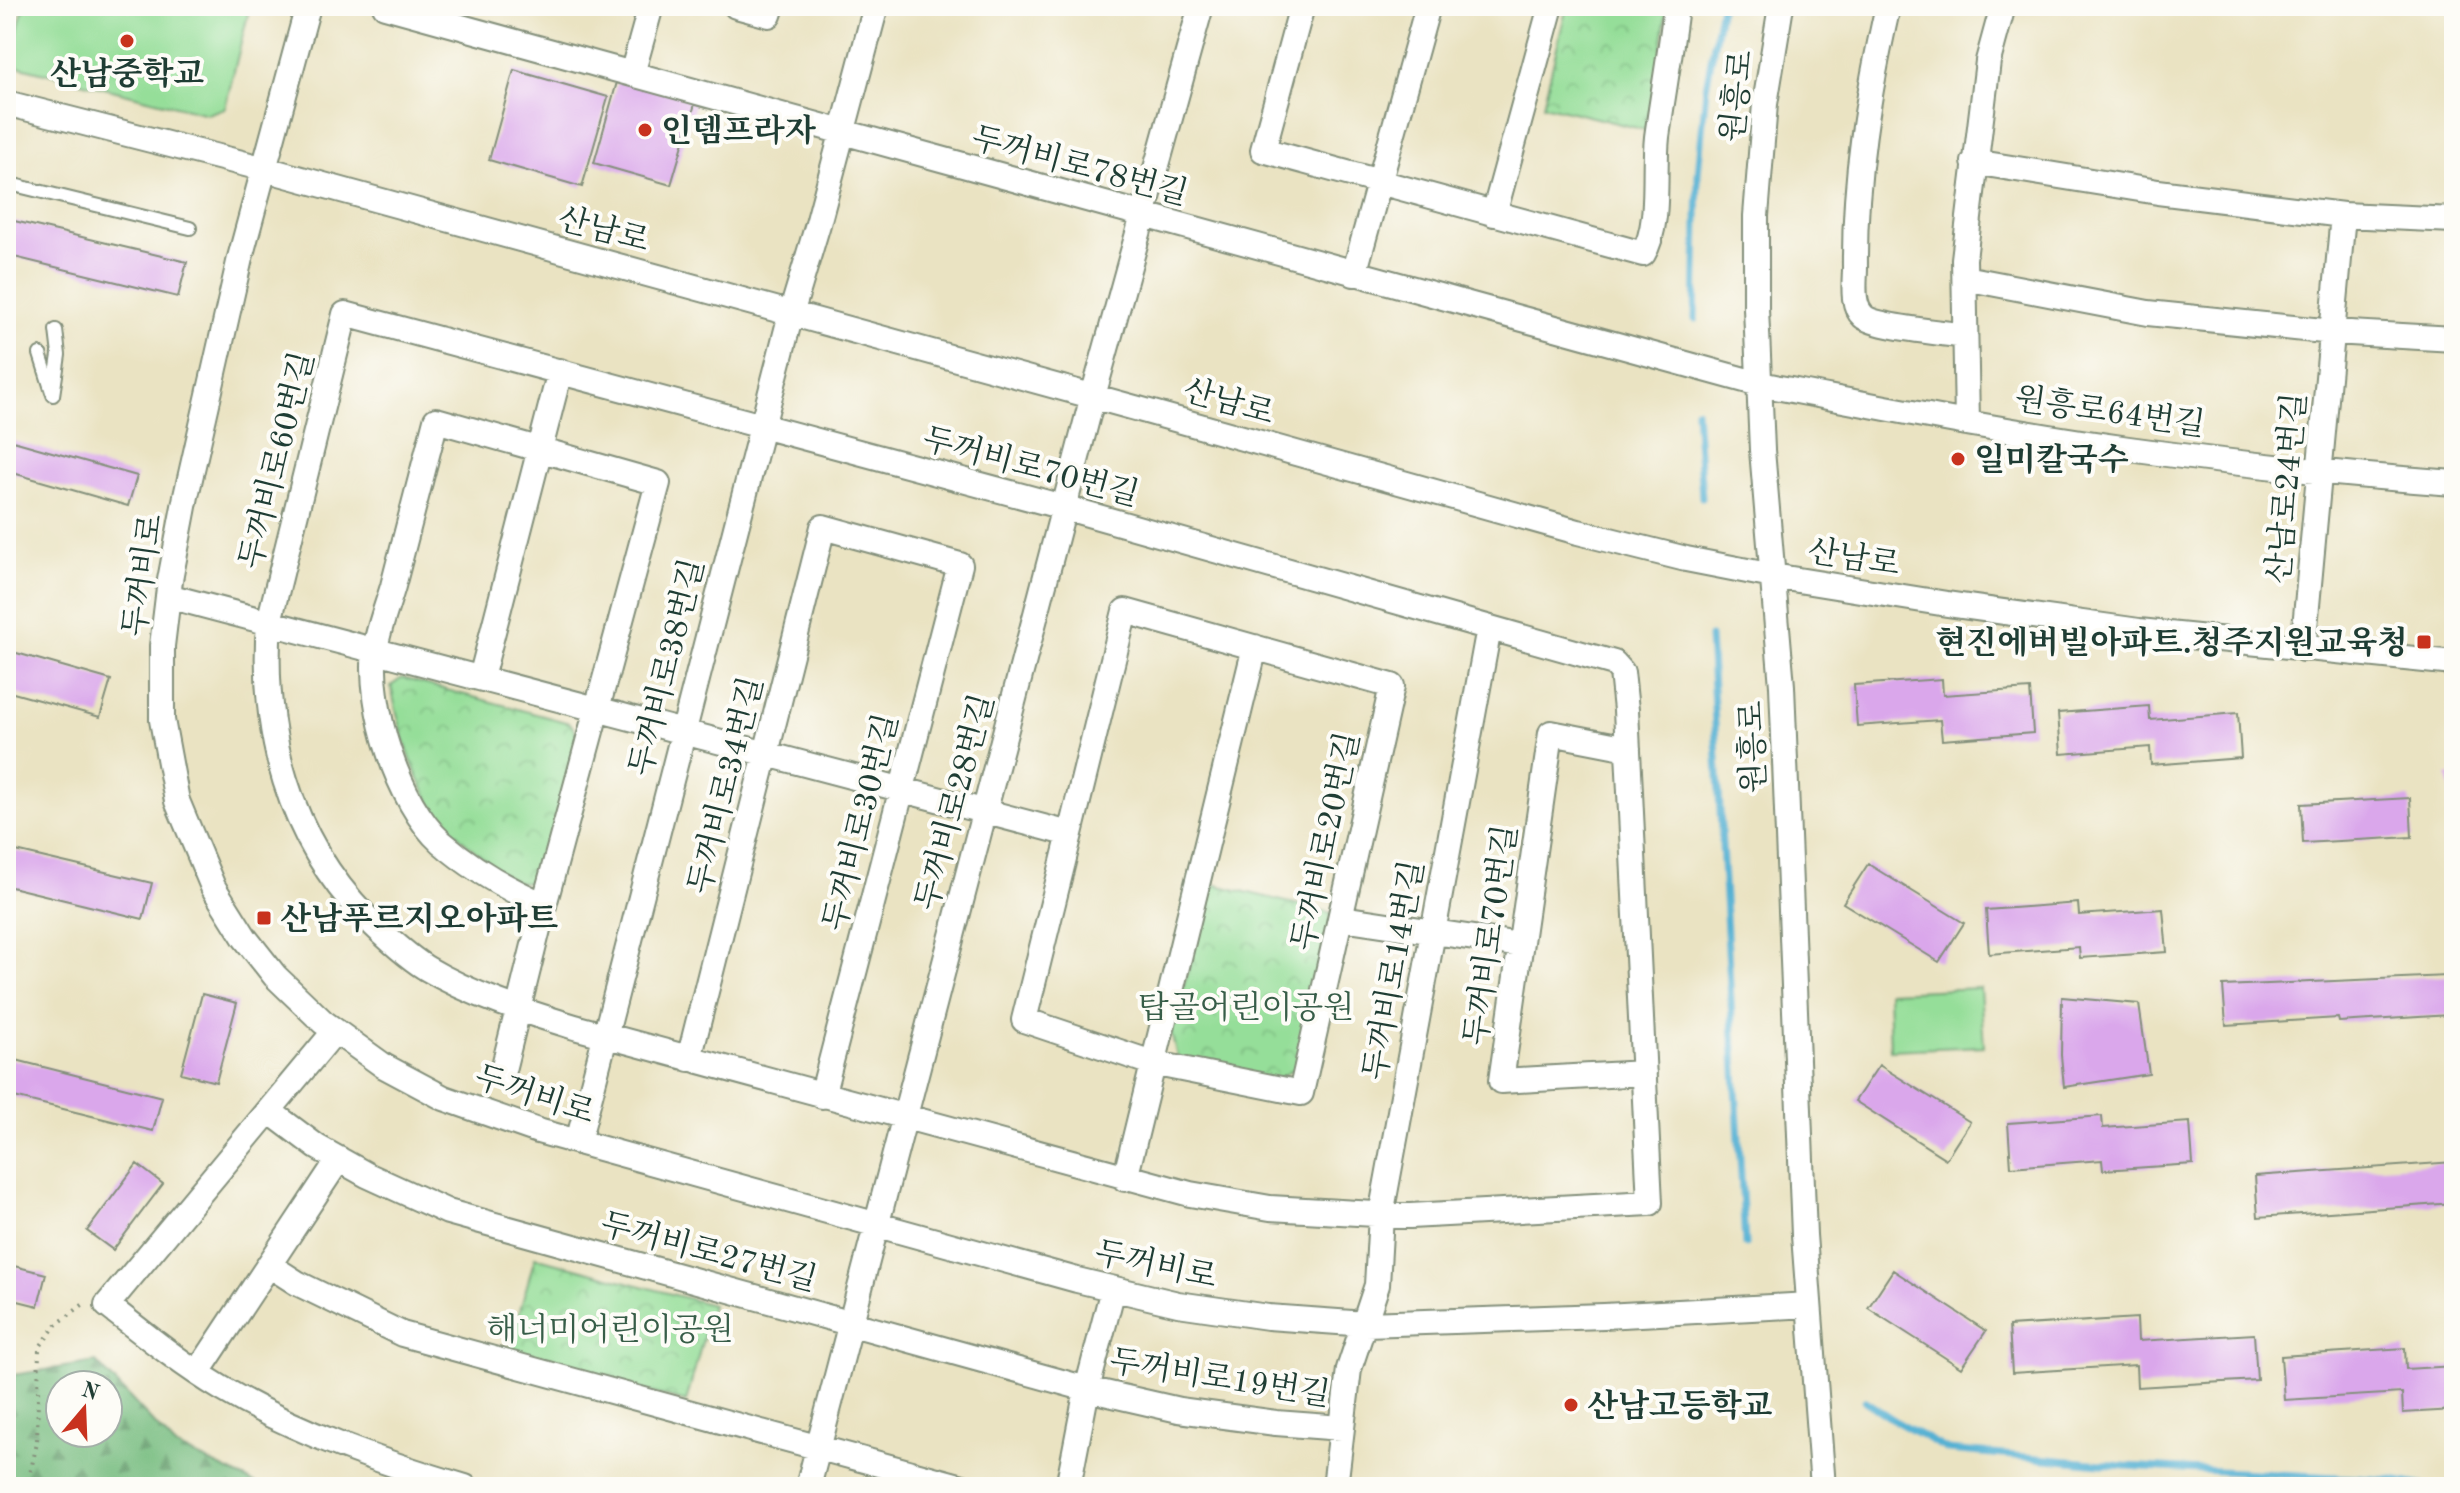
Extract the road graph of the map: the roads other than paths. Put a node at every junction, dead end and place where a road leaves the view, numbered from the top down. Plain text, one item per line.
1 (308, 6) edge
2 (385, 6) edge
3 (651, 6) edge
4 (736, 6) edge
5 (772, 6) edge
6 (876, 6) edge
7 (1201, 6) edge
8 (1302, 6) edge
9 (1428, 6) edge
10 (1551, 6) edge
11 (1676, 6) edge
12 (1781, 6) edge
13 (1888, 6) edge
14 (2003, 6) edge
15 (632, 74) junction
16 (6, 103) edge
17 (840, 132) junction
18 (1974, 162) junction
19 (265, 169) junction
20 (1379, 182) junction
21 (6, 183) edge
22 (1494, 214) junction
23 (1142, 215) junction
24 (2343, 215) junction
25 (2454, 220) edge
26 (190, 228) dead end
27 (1354, 274) junction
28 (1965, 278) junction
29 (345, 314) joint
30 (791, 314) junction
31 (56, 330) dead end
32 (2333, 332) junction
33 (1965, 336) junction
34 (2454, 339) edge
35 (40, 354) dead end
36 (560, 371) junction
37 (1759, 384) junction
38 (1093, 396) junction
39 (1967, 423) junction
40 (762, 425) junction
41 (540, 450) junction
42 (2320, 471) junction
43 (2454, 483) edge
44 (1063, 507) junction
45 (823, 527) joint
46 (1773, 576) junction
47 (168, 596) junction
48 (269, 622) junction
49 (1489, 628) junction
50 (1255, 647) junction
51 (2303, 649) junction
52 (375, 650) junction
53 (2454, 663) edge
54 (481, 678) junction
55 (598, 708) junction
56 (682, 731) junction
57 (1628, 748) junction
58 (766, 753) junction
59 (902, 789) junction
60 (984, 811) junction
61 (1070, 834) junction
62 (544, 905) junction
63 (1342, 918) junction
64 (1433, 932) junction
65 (1520, 945) junction
66 (519, 1010) junction
67 (335, 1031) junction
68 (605, 1036) junction
69 (689, 1059) junction
70 (1152, 1063) junction
71 (1644, 1073) junction
72 (502, 1074) dead end
73 (822, 1096) junction
74 (269, 1111) junction
75 (904, 1118) junction
76 (578, 1142) junction
77 (339, 1159) junction
78 (1125, 1179) junction
79 (1381, 1215) junction
80 (877, 1224) junction
81 (269, 1265) junction
82 (1113, 1289) junction
83 (1809, 1305) junction
84 (851, 1323) junction
85 (1366, 1324) junction
86 (198, 1372) junction
87 (1087, 1389) junction
88 (1342, 1428) junction
89 (819, 1446) junction
90 (465, 1487) edge
91 (808, 1487) edge
92 (963, 1487) edge
93 (1068, 1487) edge
94 (1335, 1487) edge
95 (1823, 1487) edge

1 - 19 street, 두꺼비로
2 - 15 street, 두꺼비로78번길
3 - 15 street
4 - 5 street
6 - 17 street, 두꺼비로38번길
7 - 23 street, 두꺼비로28번길
8 - 20 street
9 - 20 street
10 - 22 street
11 - 22 street
12 - 37 street, 원흥로
13 - 33 street
14 - 18 street
15 - 17 street, 두꺼비로78번길
16 - 19 street, 산남로
17 - 23 street, 두꺼비로78번길
17 - 30 street, 두꺼비로38번길
18 - 24 street
18 - 28 street
19 - 30 street, 산남로
19 - 47 street, 두꺼비로
20 - 22 street
20 - 27 street
21 - 26 lane
23 - 27 street, 두꺼비로78번길
23 - 38 street, 두꺼비로28번길
24 - 25 street
24 - 32 street, 산남로24번길
27 - 37 street, 두꺼비로78번길
28 - 32 street
28 - 33 street
29 - 36 street, 두꺼비로70번길
29 - 48 street, 두꺼비로60번길
30 - 38 street, 산남로
30 - 40 street, 두꺼비로38번길
31 - 35 lane
32 - 34 street
32 - 42 street, 산남로24번길
33 - 39 street
36 - 40 street, 두꺼비로70번길
36 - 41 street
37 - 39 street, 원흥로64번길
37 - 46 street, 원흥로
38 - 44 street, 두꺼비로28번길
38 - 46 street, 산남로
39 - 42 street, 원흥로64번길
40 - 44 street, 두꺼비로70번길
40 - 56 street, 두꺼비로38번길
41 - 52 street
41 - 54 street
41 - 55 street
42 - 43 street, 원흥로64번길
42 - 51 street, 산남로24번길
44 - 49 street, 두꺼비로70번길
44 - 60 street, 두꺼비로28번길
45 - 58 street, 두꺼비로34번길
45 - 59 street, 두꺼비로30번길
46 - 51 street, 산남로
46 - 83 street, 원흥로
47 - 48 street, 두꺼비로60번길
47 - 67 street, 두꺼비로
48 - 52 street, 두꺼비로60번길
48 - 66 street, 두꺼비로60번길
49 - 57 street, 두꺼비로70번길
49 - 64 street, 두꺼비로14번길
50 - 61 street, 두꺼비로20번길
50 - 63 street, 두꺼비로20번길
50 - 70 street
51 - 53 street, 산남로
52 - 54 street, 두꺼비로60번길
52 - 62 street
54 - 55 street, 두꺼비로60번길
55 - 56 street, 두꺼비로60번길
55 - 62 street
56 - 58 street, 두꺼비로60번길
56 - 68 street, 두꺼비로38번길
57 - 65 street, 두꺼비로70번길
57 - 71 street, 두꺼비로70번길
58 - 59 street, 두꺼비로60번길
58 - 69 street, 두꺼비로34번길
59 - 60 street, 두꺼비로60번길
59 - 73 street, 두꺼비로30번길
60 - 61 street, 두꺼비로60번길
60 - 75 street, 두꺼비로28번길
61 - 70 street, 두꺼비로20번길
62 - 66 street
63 - 64 street
63 - 70 street, 두꺼비로20번길
64 - 65 street
64 - 79 street, 두꺼비로14번길
65 - 71 street, 두꺼비로70번길
66 - 68 street
66 - 72 street
67 - 74 street
67 - 76 street, 두꺼비로
68 - 69 street
68 - 76 street, 두꺼비로38번길
69 - 73 street
70 - 78 street
71 - 79 street, 두꺼비로70번길
73 - 75 street
74 - 77 street, 두꺼비로27번길
74 - 86 street
75 - 78 street
75 - 80 street, 두꺼비로28번길
76 - 80 street, 두꺼비로
77 - 81 street
77 - 84 street, 두꺼비로27번길
78 - 79 street
79 - 85 street, 두꺼비로14번길
80 - 82 street, 두꺼비로
80 - 84 street, 두꺼비로27번길
81 - 86 street
81 - 89 street
82 - 85 street, 두꺼비로
82 - 87 street, 두꺼비로19번길
83 - 85 street, 두꺼비로
83 - 95 street, 원흥로
84 - 87 street, 두꺼비로27번길
84 - 89 street, 두꺼비로27번길
85 - 88 street, 두꺼비로14번길
86 - 90 street
87 - 88 street, 두꺼비로19번길
87 - 93 street, 두꺼비로19번길
88 - 94 street, 두꺼비로14번길
89 - 91 street, 두꺼비로27번길
89 - 92 street

